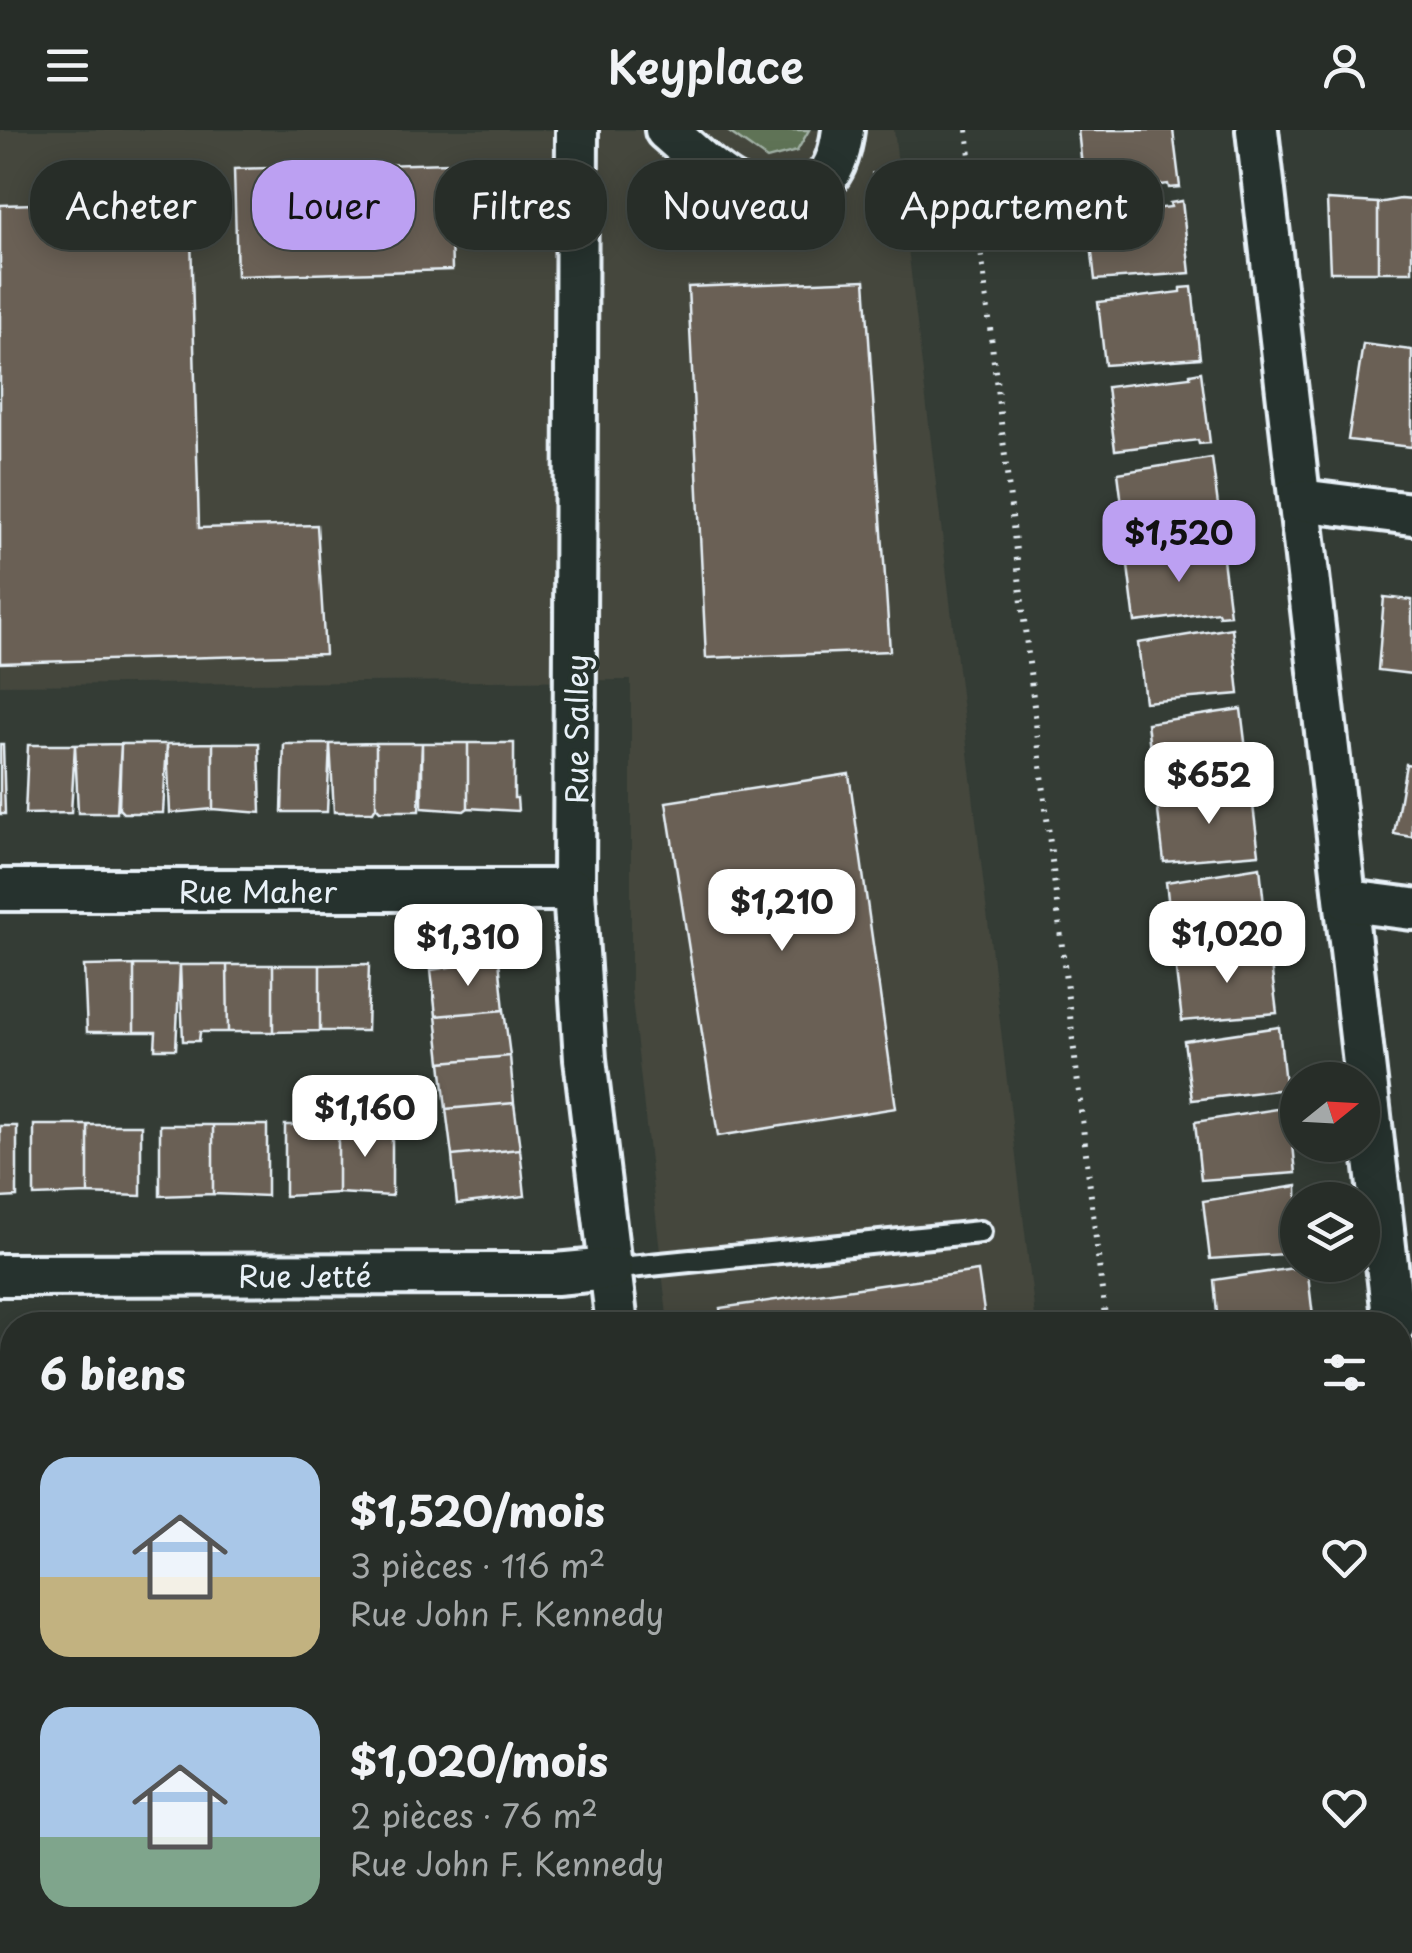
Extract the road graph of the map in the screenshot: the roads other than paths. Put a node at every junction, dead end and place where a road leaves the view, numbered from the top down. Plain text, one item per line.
1 (577, 130) edge
2 (666, 130) edge
3 (843, 130) edge
4 (1257, 130) edge
5 (1300, 500) junction
6 (1412, 514) edge
7 (0, 890) edge
8 (574, 890) junction
9 (1348, 901) junction
10 (1412, 909) edge
11 (980, 1232) dead end
12 (610, 1269) junction
13 (0, 1274) edge
14 (1399, 1310) edge
15 (615, 1312) edge

1 - 8 street, Rue Salley
2 - 3 street
4 - 5 street
5 - 6 street
5 - 9 street
7 - 8 street, Rue Maher
8 - 12 street, Rue Salley
9 - 10 street
9 - 14 street
11 - 12 lane
12 - 13 street, Rue Jetté
12 - 15 street, Rue Salley

